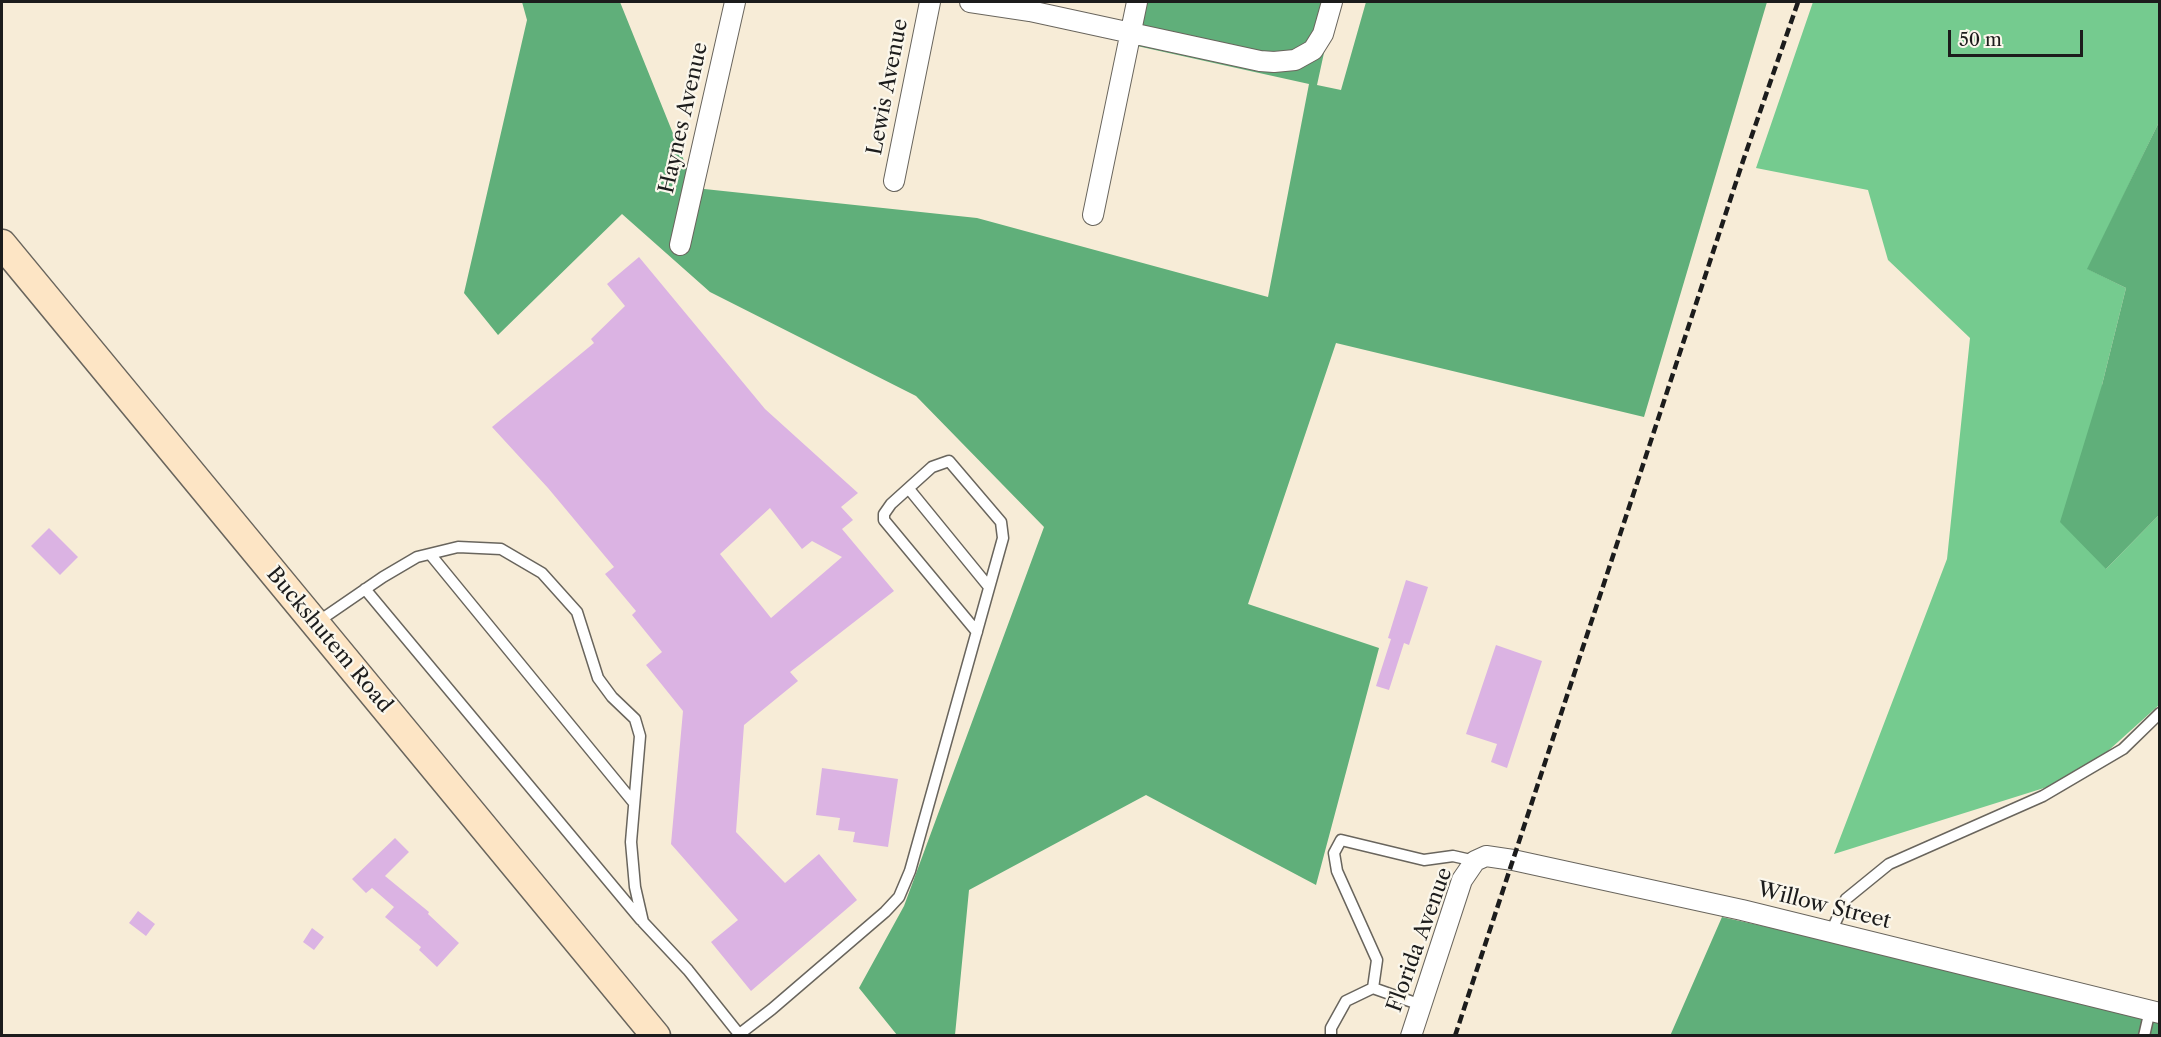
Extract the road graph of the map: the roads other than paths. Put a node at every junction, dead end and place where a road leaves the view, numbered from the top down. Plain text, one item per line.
1 (735, 2) edge
2 (930, 2) edge
3 (970, 2) edge
4 (1137, 2) edge
5 (1332, 2) edge
6 (1130, 32) junction
7 (894, 181) dead end
8 (1093, 215) dead end
9 (2, 244) edge
10 (680, 244) dead end
11 (909, 489) junction
12 (430, 554) junction
13 (989, 587) junction
14 (365, 589) junction
15 (315, 623) junction
16 (977, 632) junction
17 (2160, 713) edge
18 (634, 803) junction
19 (1475, 861) junction
20 (643, 922) junction
21 (1832, 932) junction
22 (1373, 988) junction
23 (1421, 1005) junction
24 (2155, 1012) edge
25 (656, 1035) edge
26 (738, 1035) edge
27 (1331, 1035) edge
28 (1411, 1035) edge
29 (2144, 1035) edge

1 - 10 street, Haynes Avenue
2 - 7 street, Lewis Avenue
3 - 6 street
4 - 6 street
5 - 6 street
6 - 8 street
9 - 15 main road, Buckshutem Road
11 - 13 lane
11 - 13 lane
11 - 16 lane
12 - 14 lane
12 - 18 lane
12 - 18 lane
13 - 16 lane
14 - 15 lane
14 - 20 lane
15 - 25 main road, Buckshutem Road
16 - 26 lane
17 - 21 lane
18 - 20 lane
19 - 21 street, Willow Street
19 - 22 lane
19 - 23 street, Florida Avenue
20 - 26 lane
21 - 24 street, Willow Street
22 - 23 lane
22 - 27 lane
23 - 28 street, Florida Avenue
24 - 29 lane

